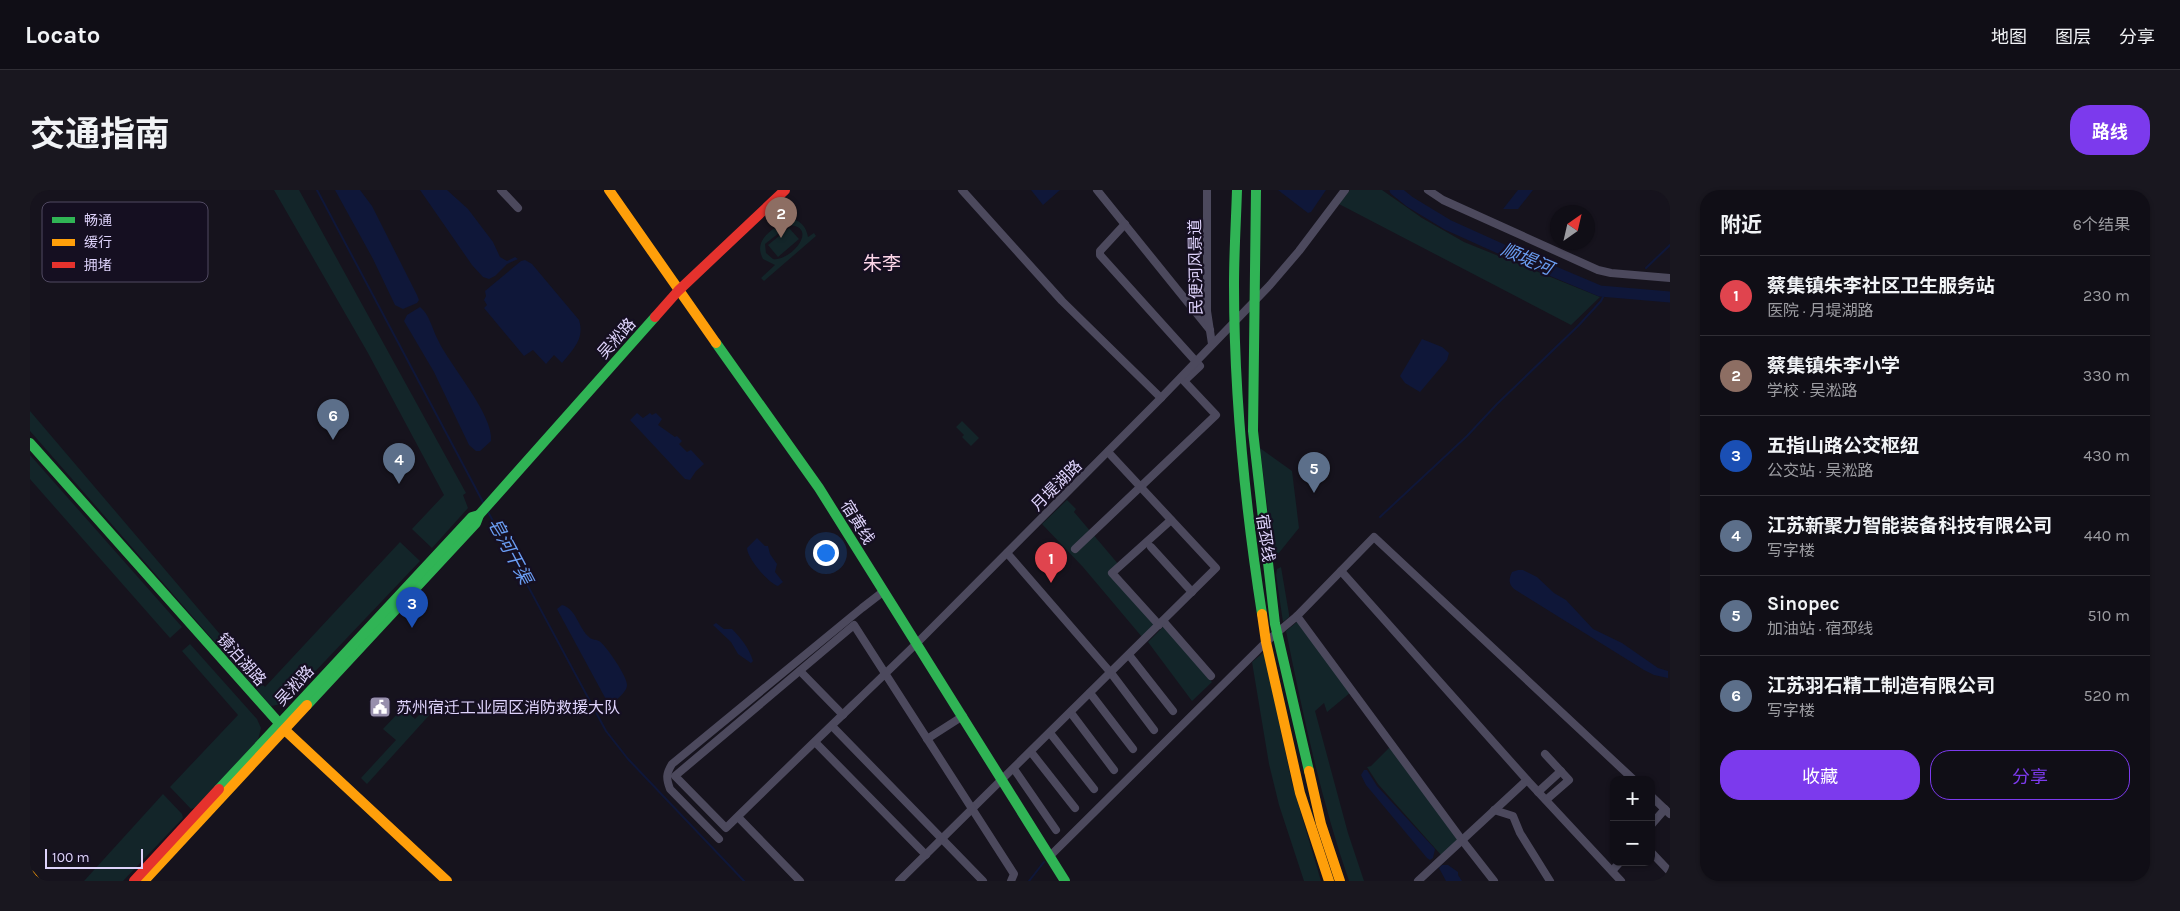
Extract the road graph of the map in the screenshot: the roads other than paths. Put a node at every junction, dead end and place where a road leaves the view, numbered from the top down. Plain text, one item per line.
1 (501, 190) edge
2 (609, 190) edge
3 (785, 190) edge
4 (962, 190) edge
5 (1097, 190) edge
6 (1207, 190) edge
7 (1238, 190) edge
8 (1256, 190) edge
9 (1345, 190) edge
10 (1428, 190) edge
11 (518, 208) dead end
12 (1125, 224) junction
13 (1670, 278) edge
14 (678, 291) junction
15 (1255, 300) junction
16 (1235, 320) junction
17 (1210, 330) junction
18 (1212, 344) junction
19 (1196, 362) junction
20 (1161, 398) junction
21 (30, 443) edge
22 (1108, 452) junction
23 (1141, 488) junction
24 (1171, 520) junction
25 (1151, 547) dead end
26 (1075, 548) dead end
27 (1007, 553) junction
28 (1341, 571) junction
29 (884, 591) junction
30 (1192, 592) junction
31 (1297, 616) junction
32 (1161, 623) junction
33 (1277, 633) junction
34 (1266, 642) junction
35 (917, 643) junction
36 (1129, 655) junction
37 (789, 668) junction
38 (798, 673) junction
39 (1111, 673) junction
40 (885, 674) junction
41 (1211, 676) dead end
42 (1090, 693) junction
43 (1071, 712) junction
44 (1173, 712) dead end
45 (843, 715) junction
46 (963, 716) junction
47 (832, 726) junction
48 (282, 727) junction
49 (1154, 730) dead end
50 (1050, 733) junction
51 (927, 739) junction
52 (815, 742) junction
53 (1133, 749) dead end
54 (1031, 752) junction
55 (1545, 754) dead end
56 (1014, 769) junction
57 (1114, 770) dead end
58 (1561, 771) junction
59 (1630, 776) edge
60 (1003, 780) junction
61 (1527, 780) junction
62 (1094, 789) dead end
63 (1538, 792) junction
64 (1546, 800) junction
65 (1655, 800) edge
66 (1075, 808) dead end
67 (973, 809) junction
68 (1494, 810) junction
69 (1668, 811) edge
70 (738, 817) junction
71 (1655, 821) edge
72 (1056, 830) dead end
73 (719, 839) dead end
74 (942, 839) junction
75 (1462, 840) junction
76 (926, 855) junction
77 (1050, 856) junction
78 (1655, 856) edge
79 (1616, 866) edge
80 (1612, 871) junction
81 (1670, 872) edge
82 (30, 875) edge
83 (35, 881) edge
84 (134, 881) edge
85 (144, 881) edge
86 (447, 881) edge
87 (800, 881) edge
88 (898, 881) edge
89 (983, 881) edge
90 (1011, 881) edge
91 (1065, 881) edge
92 (1329, 881) edge
93 (1340, 881) edge
94 (1418, 881) edge
95 (1494, 881) edge
96 (1550, 881) edge
97 (1621, 881) edge

1 - 11 street
2 - 14 main road, 宿黄线
3 - 14 main road, 吴淞路
4 - 20 street
5 - 12 street
6 - 17 street, 民便河风景道
7 - 16 main road, 宿邳线
8 - 15 main road, 宿邳线
9 - 15 street, 月堤湖路
10 - 13 street
12 - 17 street
12 - 19 street
14 - 29 main road, 宿黄线
14 - 48 main road, 吴淞路
15 - 16 street, 月堤湖路
15 - 33 main road, 宿邳线
16 - 18 street, 月堤湖路
16 - 34 main road, 宿邳线
17 - 18 street, 民便河风景道
18 - 19 street, 月堤湖路
19 - 20 street, 月堤湖路
19 - 23 street
20 - 22 street, 月堤湖路
21 - 48 main road, 镜泊湖路
22 - 23 street
22 - 27 street, 月堤湖路
23 - 24 street
23 - 26 street
24 - 30 street
24 - 32 street
25 - 30 street
27 - 35 street, 月堤湖路
27 - 39 street
28 - 31 street
28 - 59 street
28 - 61 street
29 - 35 main road, 宿黄线
29 - 37 street
30 - 32 street
31 - 33 street
31 - 75 street
32 - 36 street
32 - 41 street
33 - 34 street
33 - 93 main road, 宿邳线
34 - 77 street
34 - 92 main road, 宿邳线
35 - 40 street, 月堤湖路
35 - 46 main road, 宿黄线
36 - 39 street
36 - 44 street
37 - 38 street
37 - 73 street
38 - 40 street
38 - 45 street
38 - 70 street
39 - 42 street
39 - 49 street
40 - 45 street, 月堤湖路
40 - 51 street
42 - 43 street
42 - 53 street
43 - 50 street
43 - 57 street
45 - 47 street, 月堤湖路
46 - 51 street
46 - 60 main road, 宿黄线
47 - 52 street, 月堤湖路
47 - 74 street
48 - 84 main road, 吴淞路
48 - 85 main road, 吴淞路
48 - 86 main road, 镜泊湖路
50 - 54 street
50 - 62 street
51 - 67 street
52 - 70 street, 月堤湖路
52 - 76 street
54 - 56 street
54 - 66 street
55 - 58 street
56 - 60 street
56 - 72 street
58 - 63 street
58 - 64 street
60 - 67 street
60 - 77 main road, 宿黄线
61 - 63 street
61 - 68 street
63 - 64 street
64 - 80 street
65 - 69 street
67 - 74 street
67 - 90 street
68 - 75 street
68 - 96 street
69 - 71 street
70 - 87 street
74 - 76 street
74 - 89 street
75 - 94 street
75 - 95 street
76 - 88 street
77 - 91 main road, 宿黄线
78 - 81 street
79 - 80 street
80 - 97 street
82 - 83 main road

